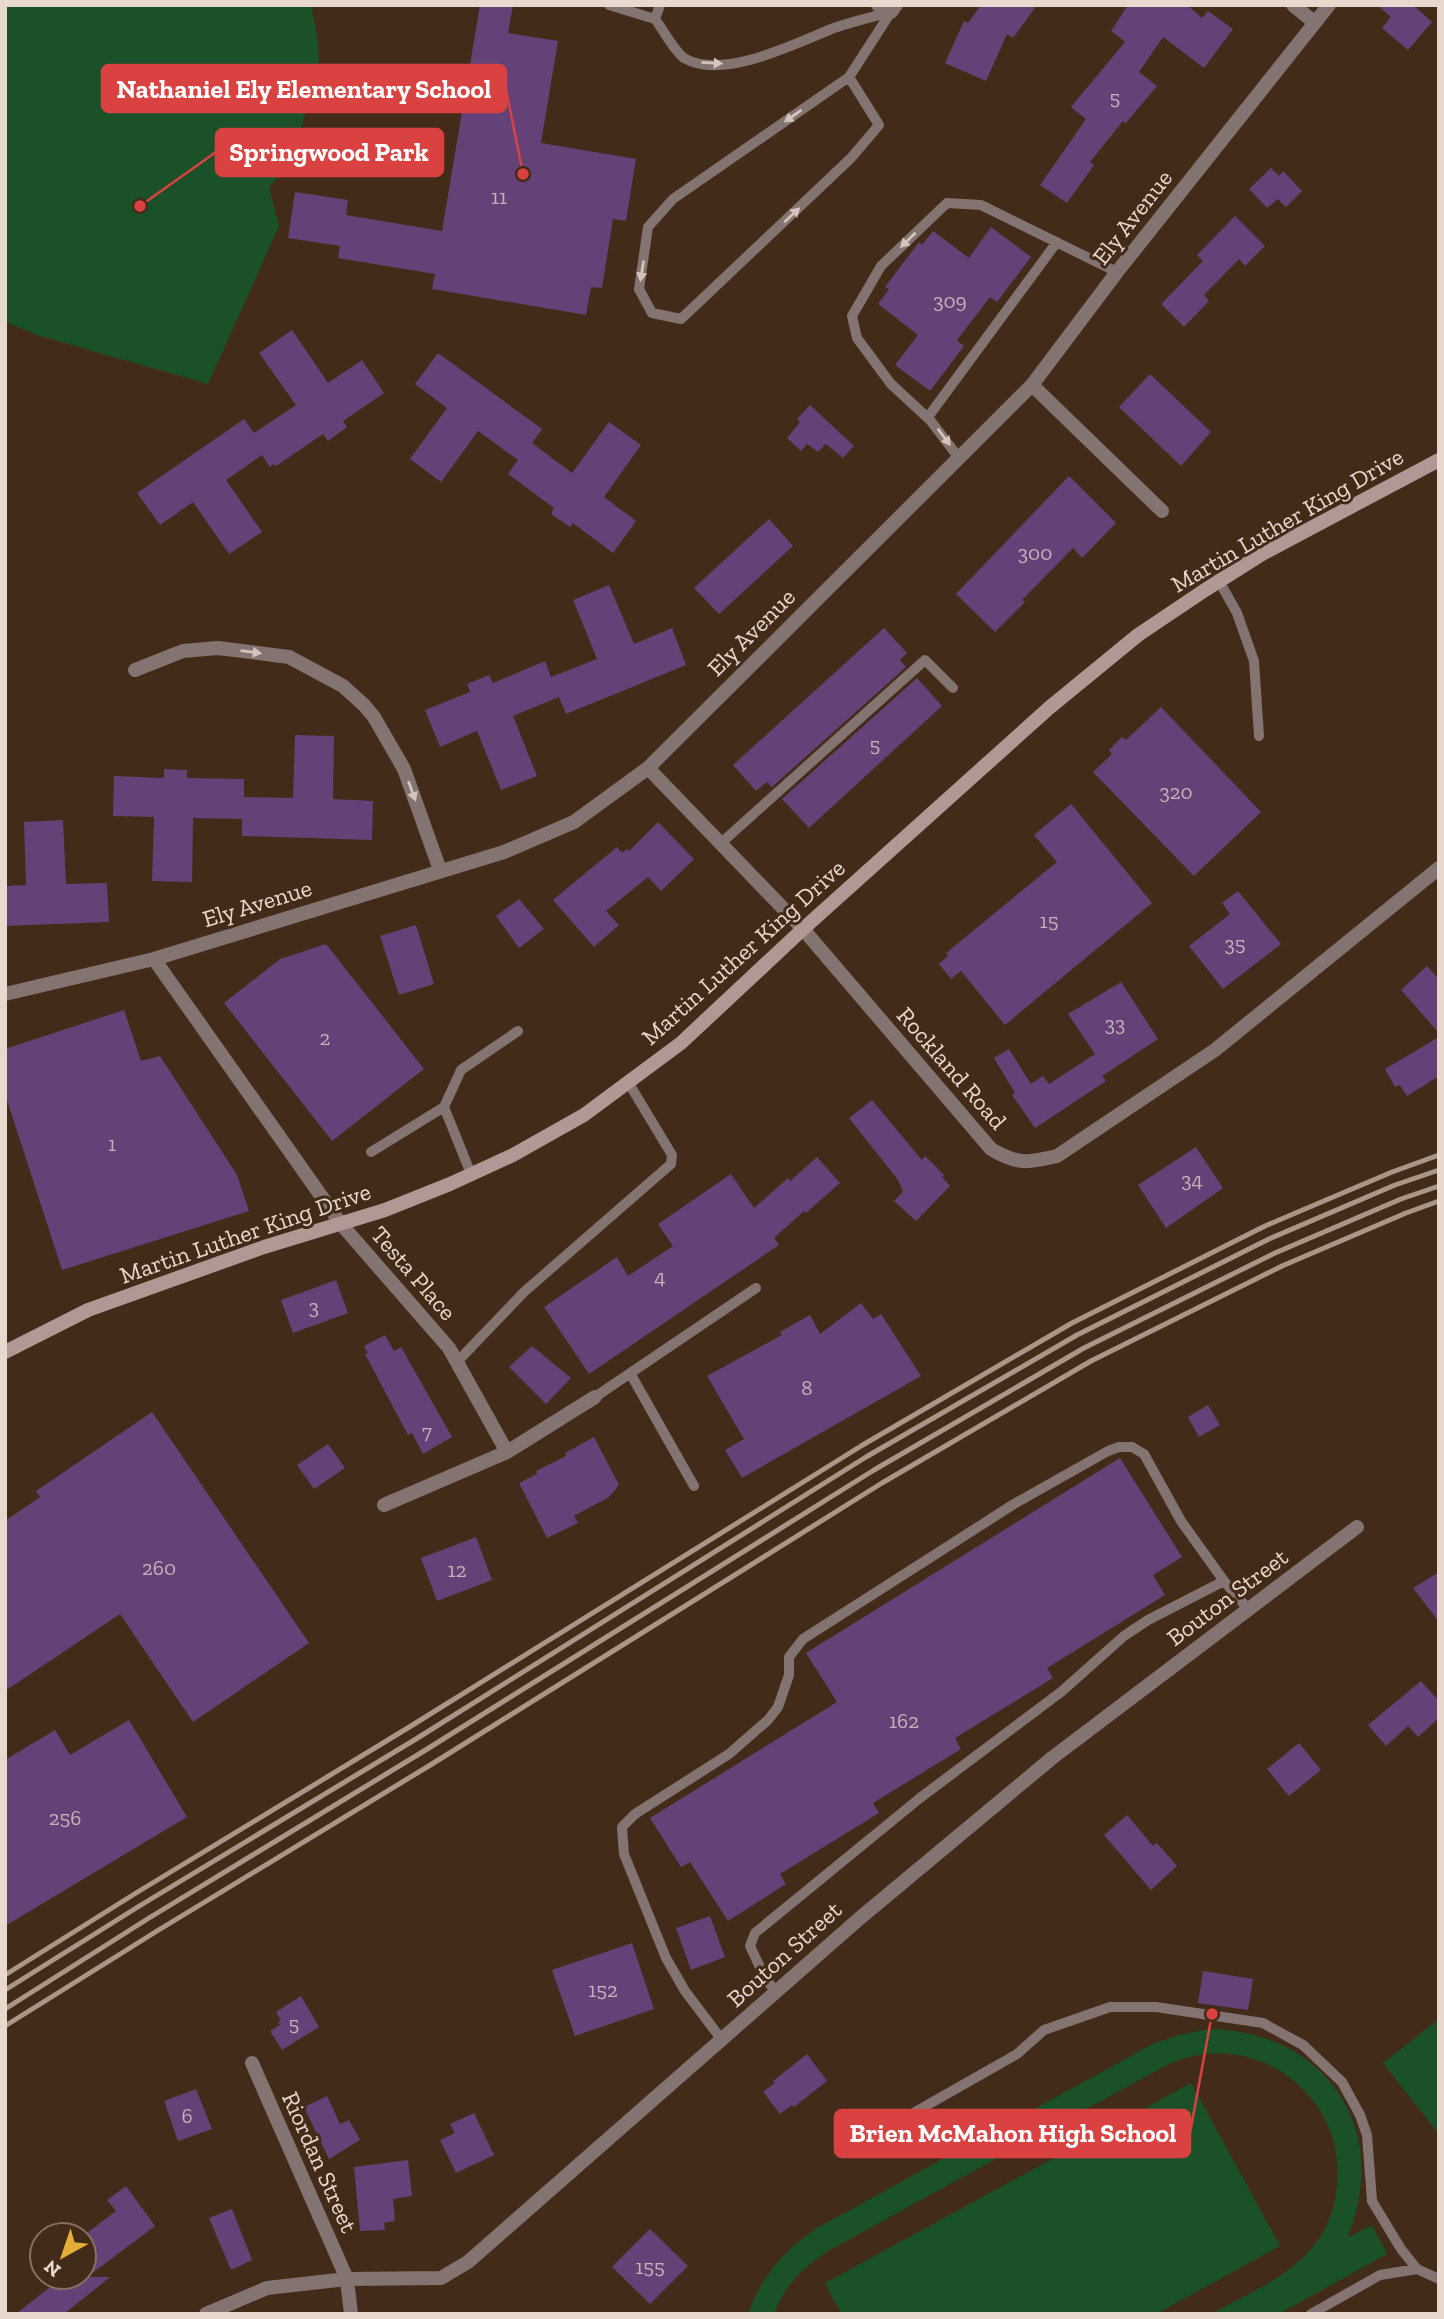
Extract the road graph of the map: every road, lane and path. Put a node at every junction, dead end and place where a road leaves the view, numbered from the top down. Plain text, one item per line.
1 (609, 5) edge
2 (660, 5) edge
3 (1293, 5) edge
4 (1329, 5) edge
5 (888, 7) edge
6 (655, 19) junction
7 (1314, 22) junction
8 (849, 77) junction
9 (1056, 242) junction
10 (1117, 272) junction
11 (1032, 385) junction
12 (928, 417) junction
13 (959, 458) junction
14 (1439, 460) edge
15 (1162, 511) dead end
16 (1219, 581) junction
17 (135, 670) dead end
18 (953, 688) dead end
19 (1259, 736) dead end
20 (648, 768) junction
21 (720, 844) junction
22 (1439, 868) edge
23 (440, 870) junction
24 (803, 929) junction
25 (154, 959) junction
26 (5, 994) edge
27 (518, 1031) dead end
28 (628, 1082) junction
29 (444, 1107) junction
30 (371, 1152) dead end
31 (471, 1174) junction
32 (341, 1224) junction
33 (756, 1288) dead end
34 (5, 1352) edge
35 (457, 1362) junction
36 (630, 1373) junction
37 (595, 1397) joint
38 (506, 1452) junction
39 (694, 1486) dead end
40 (384, 1505) dead end
41 (1357, 1527) dead end
42 (1224, 1581) junction
43 (1248, 1609) junction
44 (776, 1992) junction
45 (722, 2040) junction
46 (252, 2063) dead end
47 (897, 2143) dead end
48 (1416, 2269) junction
49 (347, 2279) junction
50 (1439, 2279) edge
51 (206, 2314) edge
52 (351, 2314) edge
53 (1311, 2314) edge

1 - 6 lane
2 - 6 lane
3 - 7 street
4 - 7 street, Ely Avenue
6 -> 5 lane
5 - 8 lane
7 - 10 street, Ely Avenue
8 -> 8 lane
9 - 10 lane
9 - 12 lane
9 -> 12 lane
10 - 11 street, Ely Avenue
11 - 13 street, Ely Avenue
11 - 15 street
12 -> 13 lane
13 - 20 street, Ely Avenue
14 - 16 main road, Martin Luther King Drive
16 - 19 lane
16 - 24 main road, Martin Luther King Drive
17 -> 23 street
18 - 21 lane
20 - 21 street, Rockland Road
20 - 23 street, Ely Avenue
21 - 24 street, Rockland Road
22 - 24 street, Rockland Road
23 - 25 street, Ely Avenue
24 - 28 main road, Martin Luther King Drive
25 - 26 street, Ely Avenue
25 - 32 street, Testa Place
27 - 29 lane
28 - 31 main road, Martin Luther King Drive
28 - 35 lane
29 - 30 lane
29 - 31 lane
31 - 32 main road, Martin Luther King Drive
32 - 34 main road, Martin Luther King Drive
32 - 35 street, Testa Place
33 - 36 lane
35 - 38 street, Testa Place
36 - 37 lane
36 - 39 lane
37 - 38 street
38 - 40 street
41 - 43 street, Bouton Street
42 - 43 lane
42 - 44 lane
42 - 45 lane
43 - 44 street, Bouton Street
44 - 45 street, Bouton Street
45 - 49 street, Bouton Street
46 - 49 street, Riordan Street
47 - 48 lane
48 - 50 lane
48 - 53 lane
49 - 51 street, Bouton Street
49 - 52 street, Riordan Street

